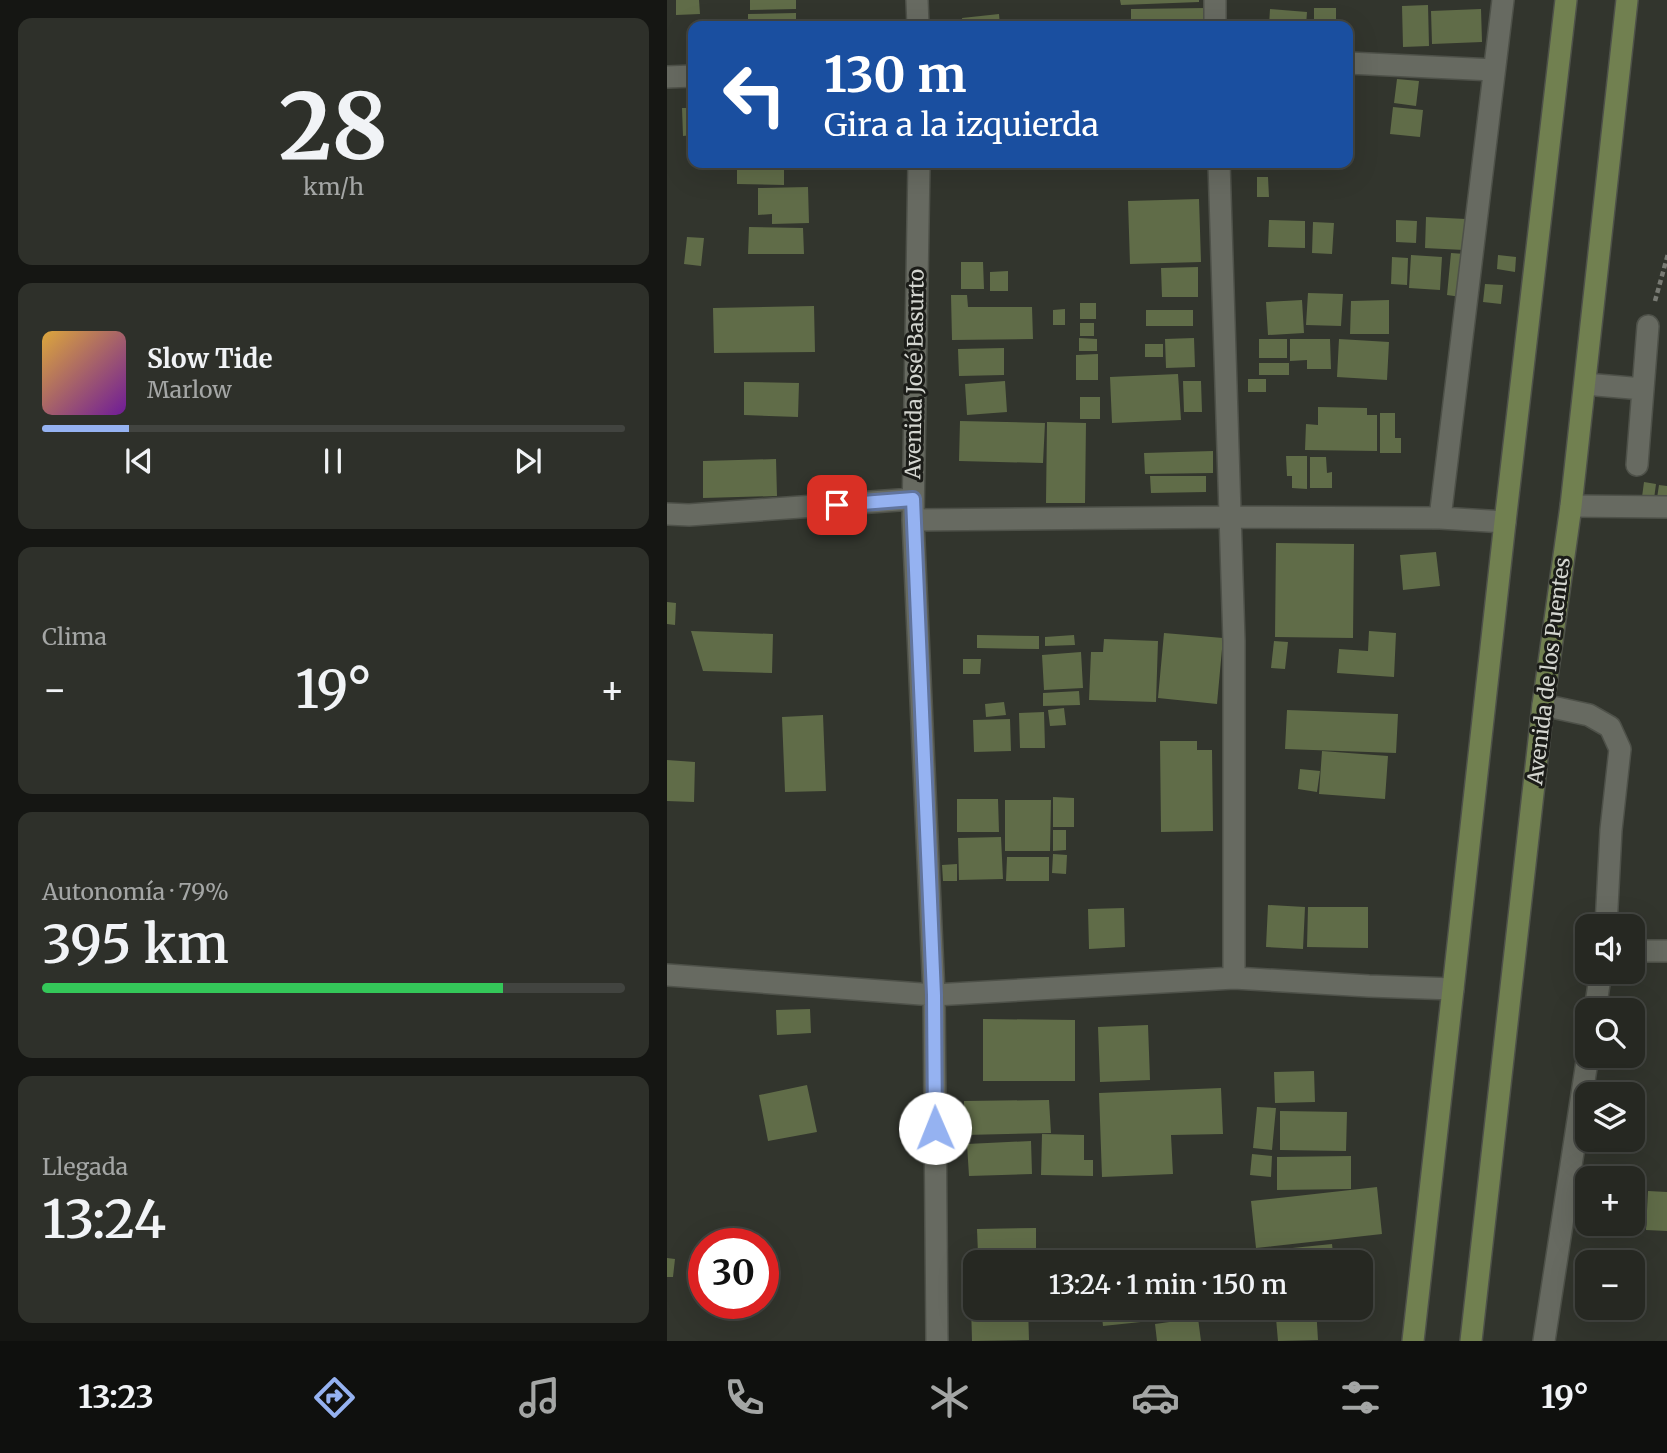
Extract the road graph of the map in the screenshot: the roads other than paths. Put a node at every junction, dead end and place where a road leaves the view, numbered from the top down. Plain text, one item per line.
1 (917, 0) edge
2 (1215, 0) edge
3 (1503, 0) edge
4 (1566, 0) edge
5 (1627, 0) edge
6 (918, 21) edge
7 (1215, 21) edge
8 (1353, 63) edge
9 (1494, 70) junction
10 (688, 76) edge
11 (667, 77) edge
12 (918, 168) edge
13 (1219, 168) edge
14 (1648, 326) road end
15 (1585, 384) junction
16 (1643, 389) junction
17 (1637, 465) dead end
18 (1571, 506) junction
19 (1667, 507) edge
20 (913, 510) junction
21 (667, 514) edge
22 (1230, 517) junction
23 (1440, 518) junction
24 (1505, 522) junction
25 (1543, 705) junction
26 (1607, 914) edge
27 (1645, 951) edge
28 (1667, 951) edge
29 (667, 975) edge
30 (1234, 978) junction
31 (1453, 989) junction
32 (934, 995) junction
33 (1586, 1068) edge
34 (937, 1341) edge
35 (1413, 1341) edge
36 (1471, 1341) edge
37 (1544, 1341) edge

1 - 6 street
2 - 7 street
3 - 9 street
4 - 24 main road
5 - 15 main road, Avenida de los Puentes
8 - 9 street
9 - 23 street
10 - 11 street
12 - 20 street, Avenida José Basurto
13 - 22 street
14 - 16 street
15 - 16 street
15 - 18 main road, Avenida de los Puentes
16 - 17 street
18 - 19 street
18 - 25 main road, Avenida de los Puentes
20 - 21 street
20 - 22 street
20 - 32 street, Avenida José Basurto
22 - 23 street
22 - 30 street
23 - 24 street
24 - 31 main road
25 - 26 street
25 - 36 main road, Avenida de los Puentes
27 - 28 street
29 - 32 street
30 - 31 street
30 - 32 street
31 - 35 main road
32 - 34 street, Avenida José Basurto
33 - 37 street

